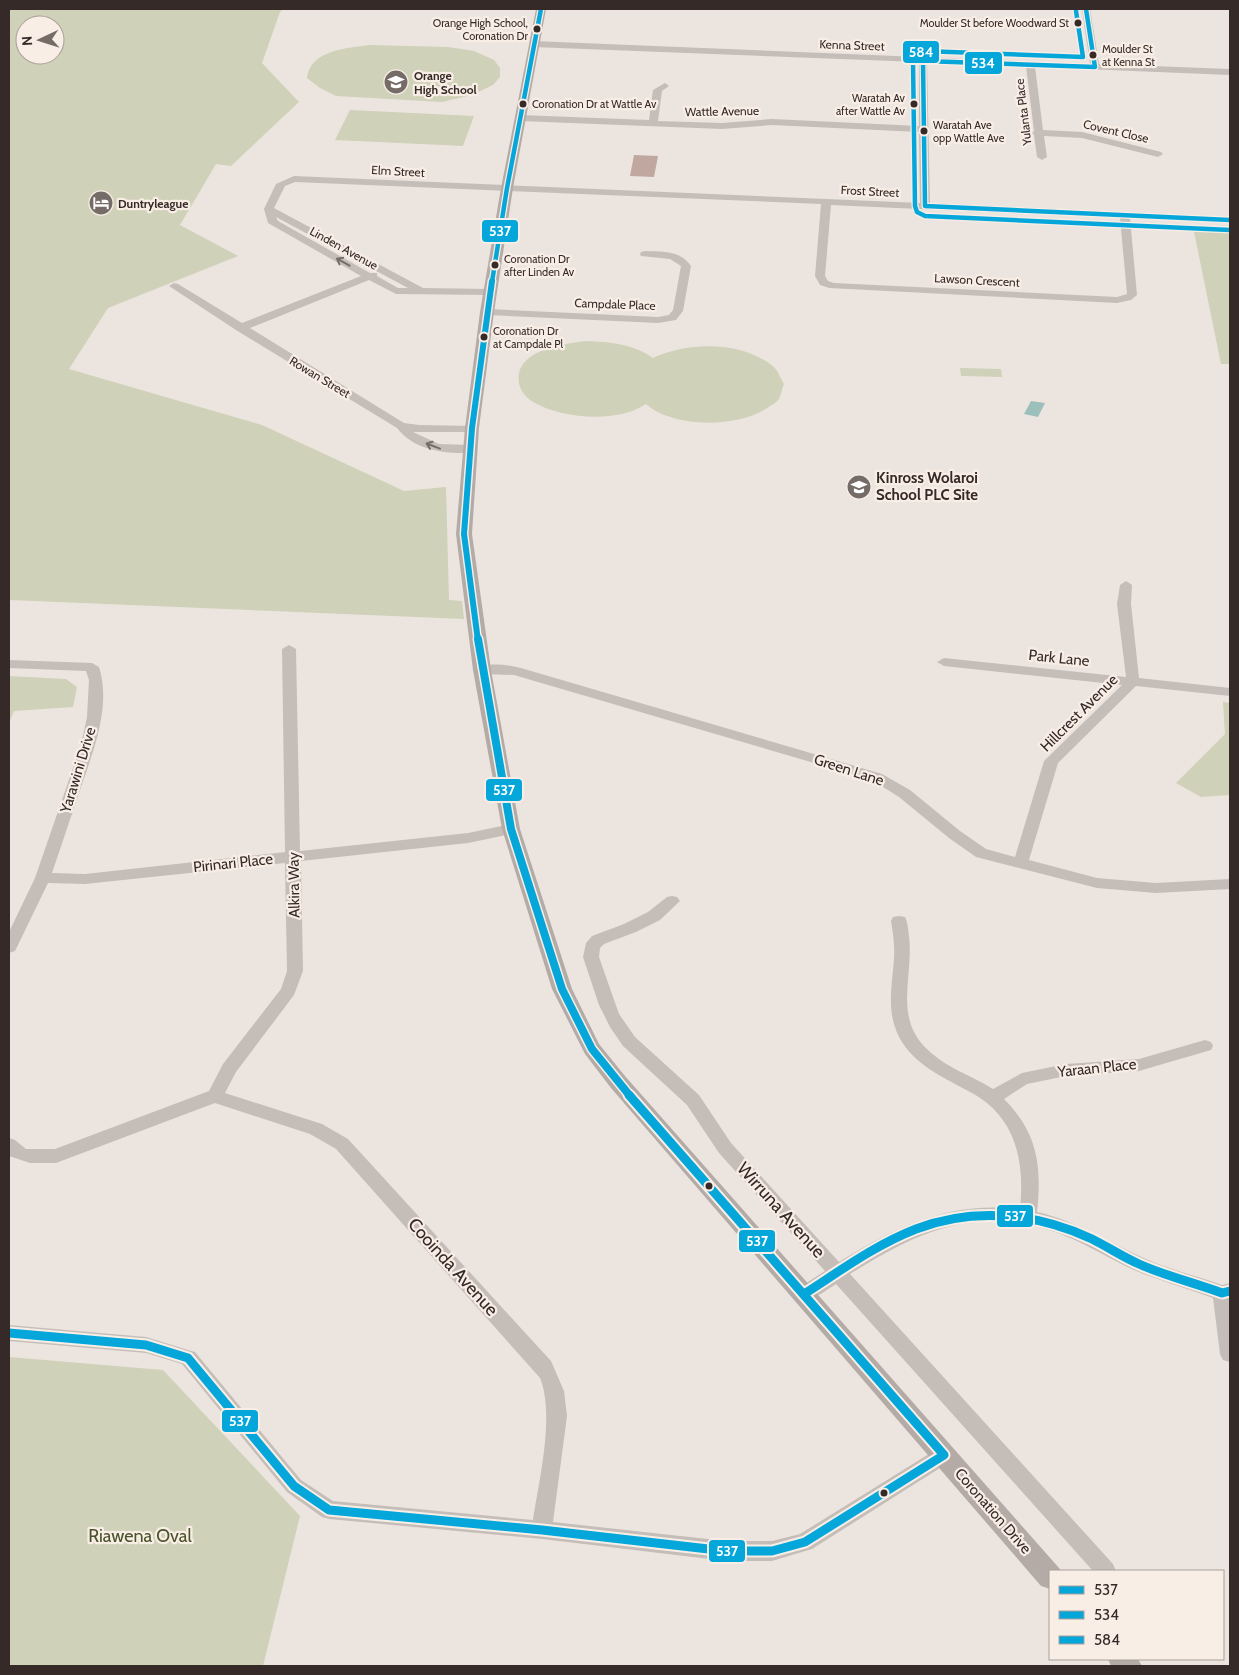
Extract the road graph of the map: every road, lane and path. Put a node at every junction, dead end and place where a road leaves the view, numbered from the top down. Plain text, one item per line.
1 (541, 9) edge
2 (1086, 9) edge
3 (533, 44) junction
4 (923, 61) junction
5 (1030, 65) junction
6 (1095, 67) junction
7 (1230, 72) edge
8 (665, 86) dead end
9 (520, 118) junction
10 (653, 123) junction
11 (923, 129) junction
12 (1037, 133) junction
13 (1158, 154) dead end
14 (1042, 157) dead end
15 (507, 188) junction
16 (826, 201) junction
17 (925, 206) junction
18 (269, 209) junction
19 (1125, 215) junction
20 (1230, 220) edge
21 (645, 254) dead end
22 (382, 271) junction
23 (368, 277) junction
24 (174, 286) dead end
25 (419, 290) junction
26 (490, 292) junction
27 (487, 312) junction
28 (240, 328) junction
29 (401, 426) junction
30 (472, 428) junction
31 (470, 449) junction
32 (1126, 585) dead end
33 (289, 649) dead end
34 (944, 662) dead end
35 (9, 664) edge
36 (482, 670) junction
37 (1133, 682) junction
38 (1230, 692) edge
39 (511, 828) junction
40 (293, 856) junction
41 (1021, 862) junction
42 (43, 878) junction
43 (1230, 884) edge
44 (672, 901) dead end
45 (899, 921) dead end
46 (9, 947) edge
47 (1205, 1046) dead end
48 (215, 1096) junction
49 (992, 1098) junction
50 (9, 1145) edge
51 (1028, 1216) junction
52 (838, 1273) junction
53 (1226, 1292) edge
54 (804, 1294) junction
55 (9, 1333) edge
56 (1230, 1354) edge
57 (944, 1455) junction
58 (542, 1530) junction
59 (1105, 1570) edge
60 (1049, 1576) edge

1 - 3 main road, Coronation Drive
2 - 6 street
3 - 4 street, Kenna Street
3 - 9 main road, Coronation Drive
4 - 5 street, Kenna Street
4 - 11 street
5 - 6 street, Kenna Street
5 - 12 street, Yulanta Place
6 - 7 street, Kenna Street
8 - 10 street
9 - 10 street, Wattle Avenue
9 - 15 main road, Coronation Drive
10 - 11 street, Wattle Avenue
11 - 17 street
12 - 13 street, Covent Close
12 - 14 street, Yulanta Place
15 - 16 street, Frost Street
15 - 18 street, Elm Street
15 - 26 main road, Coronation Drive
16 - 17 street, Frost Street
16 - 19 street, Lawson Crescent
17 - 19 street, Frost Street
18 - 22 street, Linden Avenue
23 -> 18 street, Linden Avenue
19 - 20 street, Frost Street
21 - 27 street, Campdale Place
22 - 23 street
22 - 25 street, Linden Avenue
23 - 25 street, Linden Avenue
23 - 28 street
24 - 28 street, Rowan Street
25 - 26 street, Linden Avenue
26 - 27 main road, Coronation Drive
27 - 30 main road, Coronation Drive
28 - 29 street, Rowan Street
29 - 30 street, Rowan Street
31 -> 29 street, Rowan Street
30 - 31 main road, Coronation Drive
31 - 36 main road, Coronation Drive
32 - 37 street, Hillcrest Avenue
33 - 40 street, Alkira Way
34 - 37 street, Park Lane
35 - 42 street, Yarawini Drive
36 - 39 main road, Coronation Drive
36 - 41 street, Green Lane
37 - 38 street, Park Lane
37 - 41 street, Hillcrest Avenue
39 - 40 street, Pirinari Place
39 - 54 main road, Coronation Drive
40 - 42 street, Pirinari Place
40 - 48 street, Alkira Way
41 - 43 street, Green Lane
42 - 46 street, Yarawini Drive
44 - 52 street, Wirruna Avenue
45 - 49 street
47 - 49 street, Yaraan Place
48 - 50 street
48 - 58 street, Cooinda Avenue
49 - 51 street
51 - 52 street
51 - 53 street
52 - 54 street
52 - 59 street, Wirruna Avenue
53 - 56 street
54 - 57 main road, Coronation Drive
55 - 58 street
57 - 58 street
57 - 60 main road, Coronation Drive

